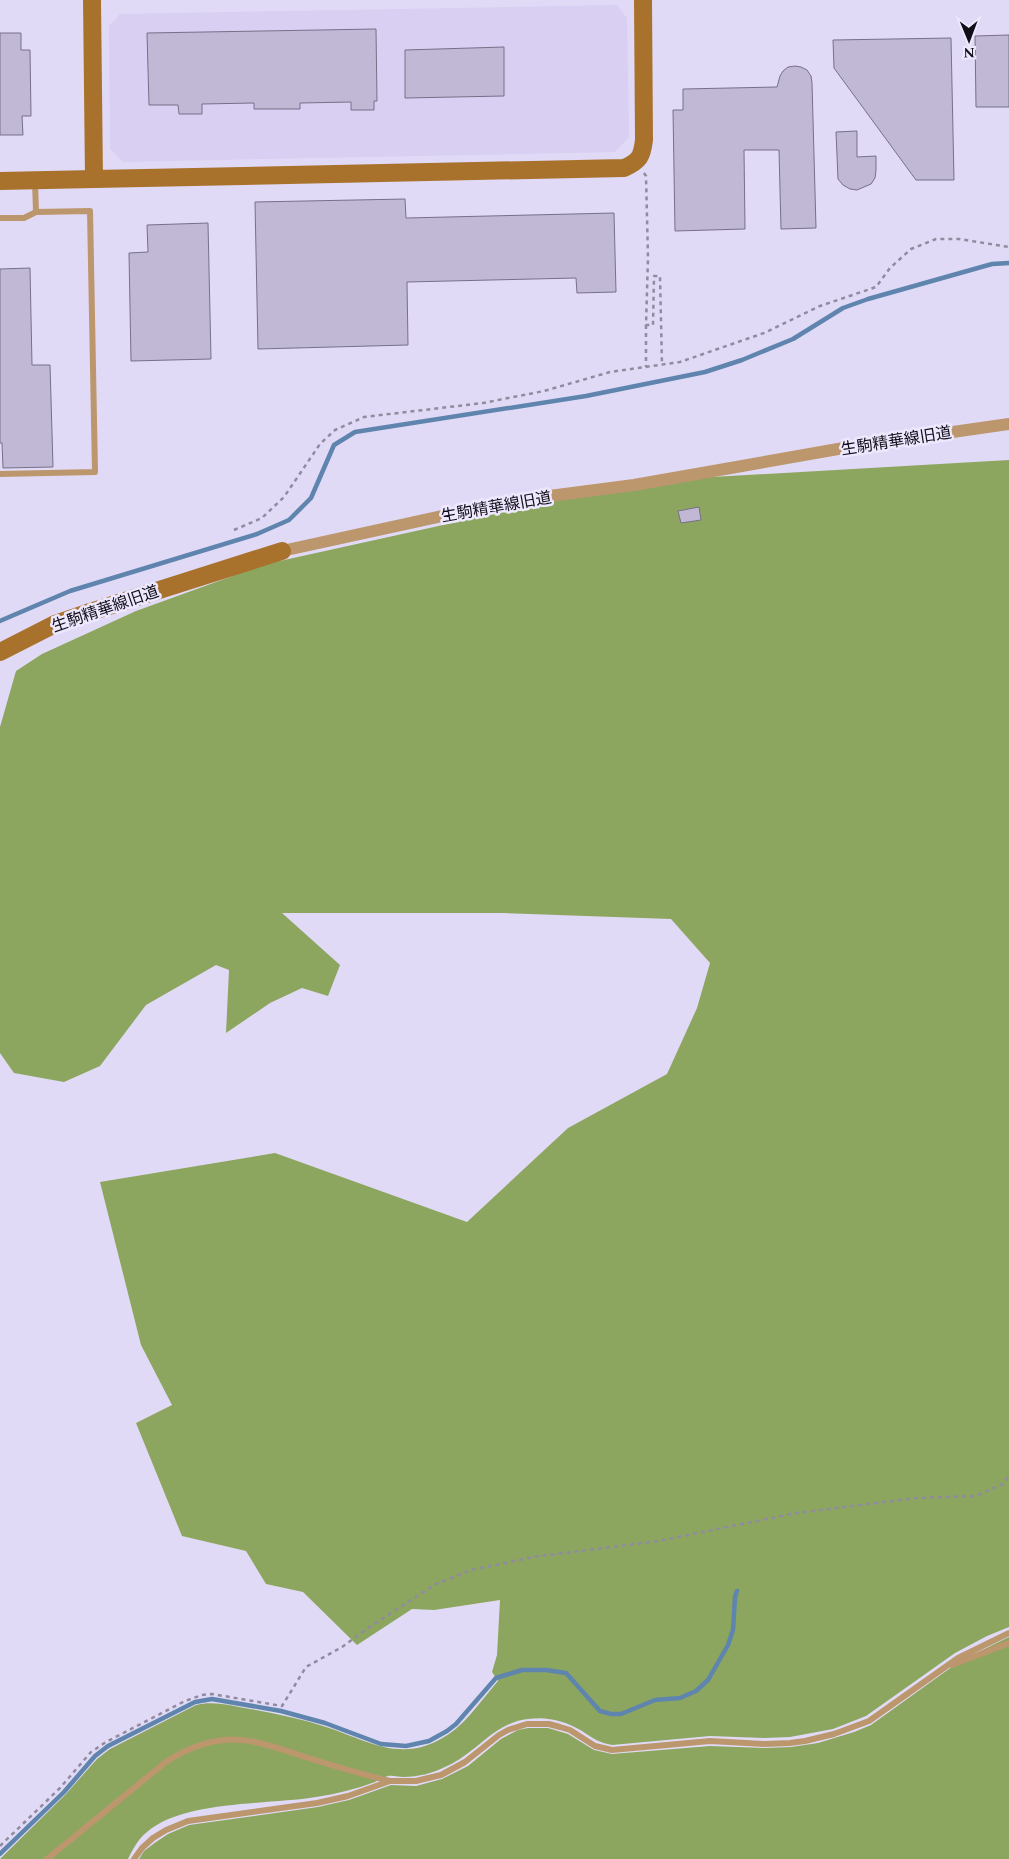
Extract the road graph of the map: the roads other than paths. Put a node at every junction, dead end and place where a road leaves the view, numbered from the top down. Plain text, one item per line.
1 (92, 0) edge
2 (643, 0) edge
3 (94, 178) junction
4 (35, 180) junction
5 (0, 181) edge
6 (36, 212) junction
7 (0, 218) edge
8 (1009, 424) edge
9 (0, 474) edge
10 (282, 552) joint
11 (0, 652) edge
12 (1009, 1633) edge
13 (1009, 1643) edge
14 (941, 1669) junction
15 (390, 1781) junction
16 (48, 1859) edge
17 (134, 1859) edge

1 - 3 street
2 - 3 street
3 - 4 street
4 - 5 street
4 - 6 lane
6 - 7 lane
6 - 9 lane
8 - 10 street, 生駒精華線旧道
10 - 11 street, 生駒精華線旧道
12 - 14 lane
13 - 14 lane
14 - 15 lane
15 - 16 lane
15 - 17 lane

